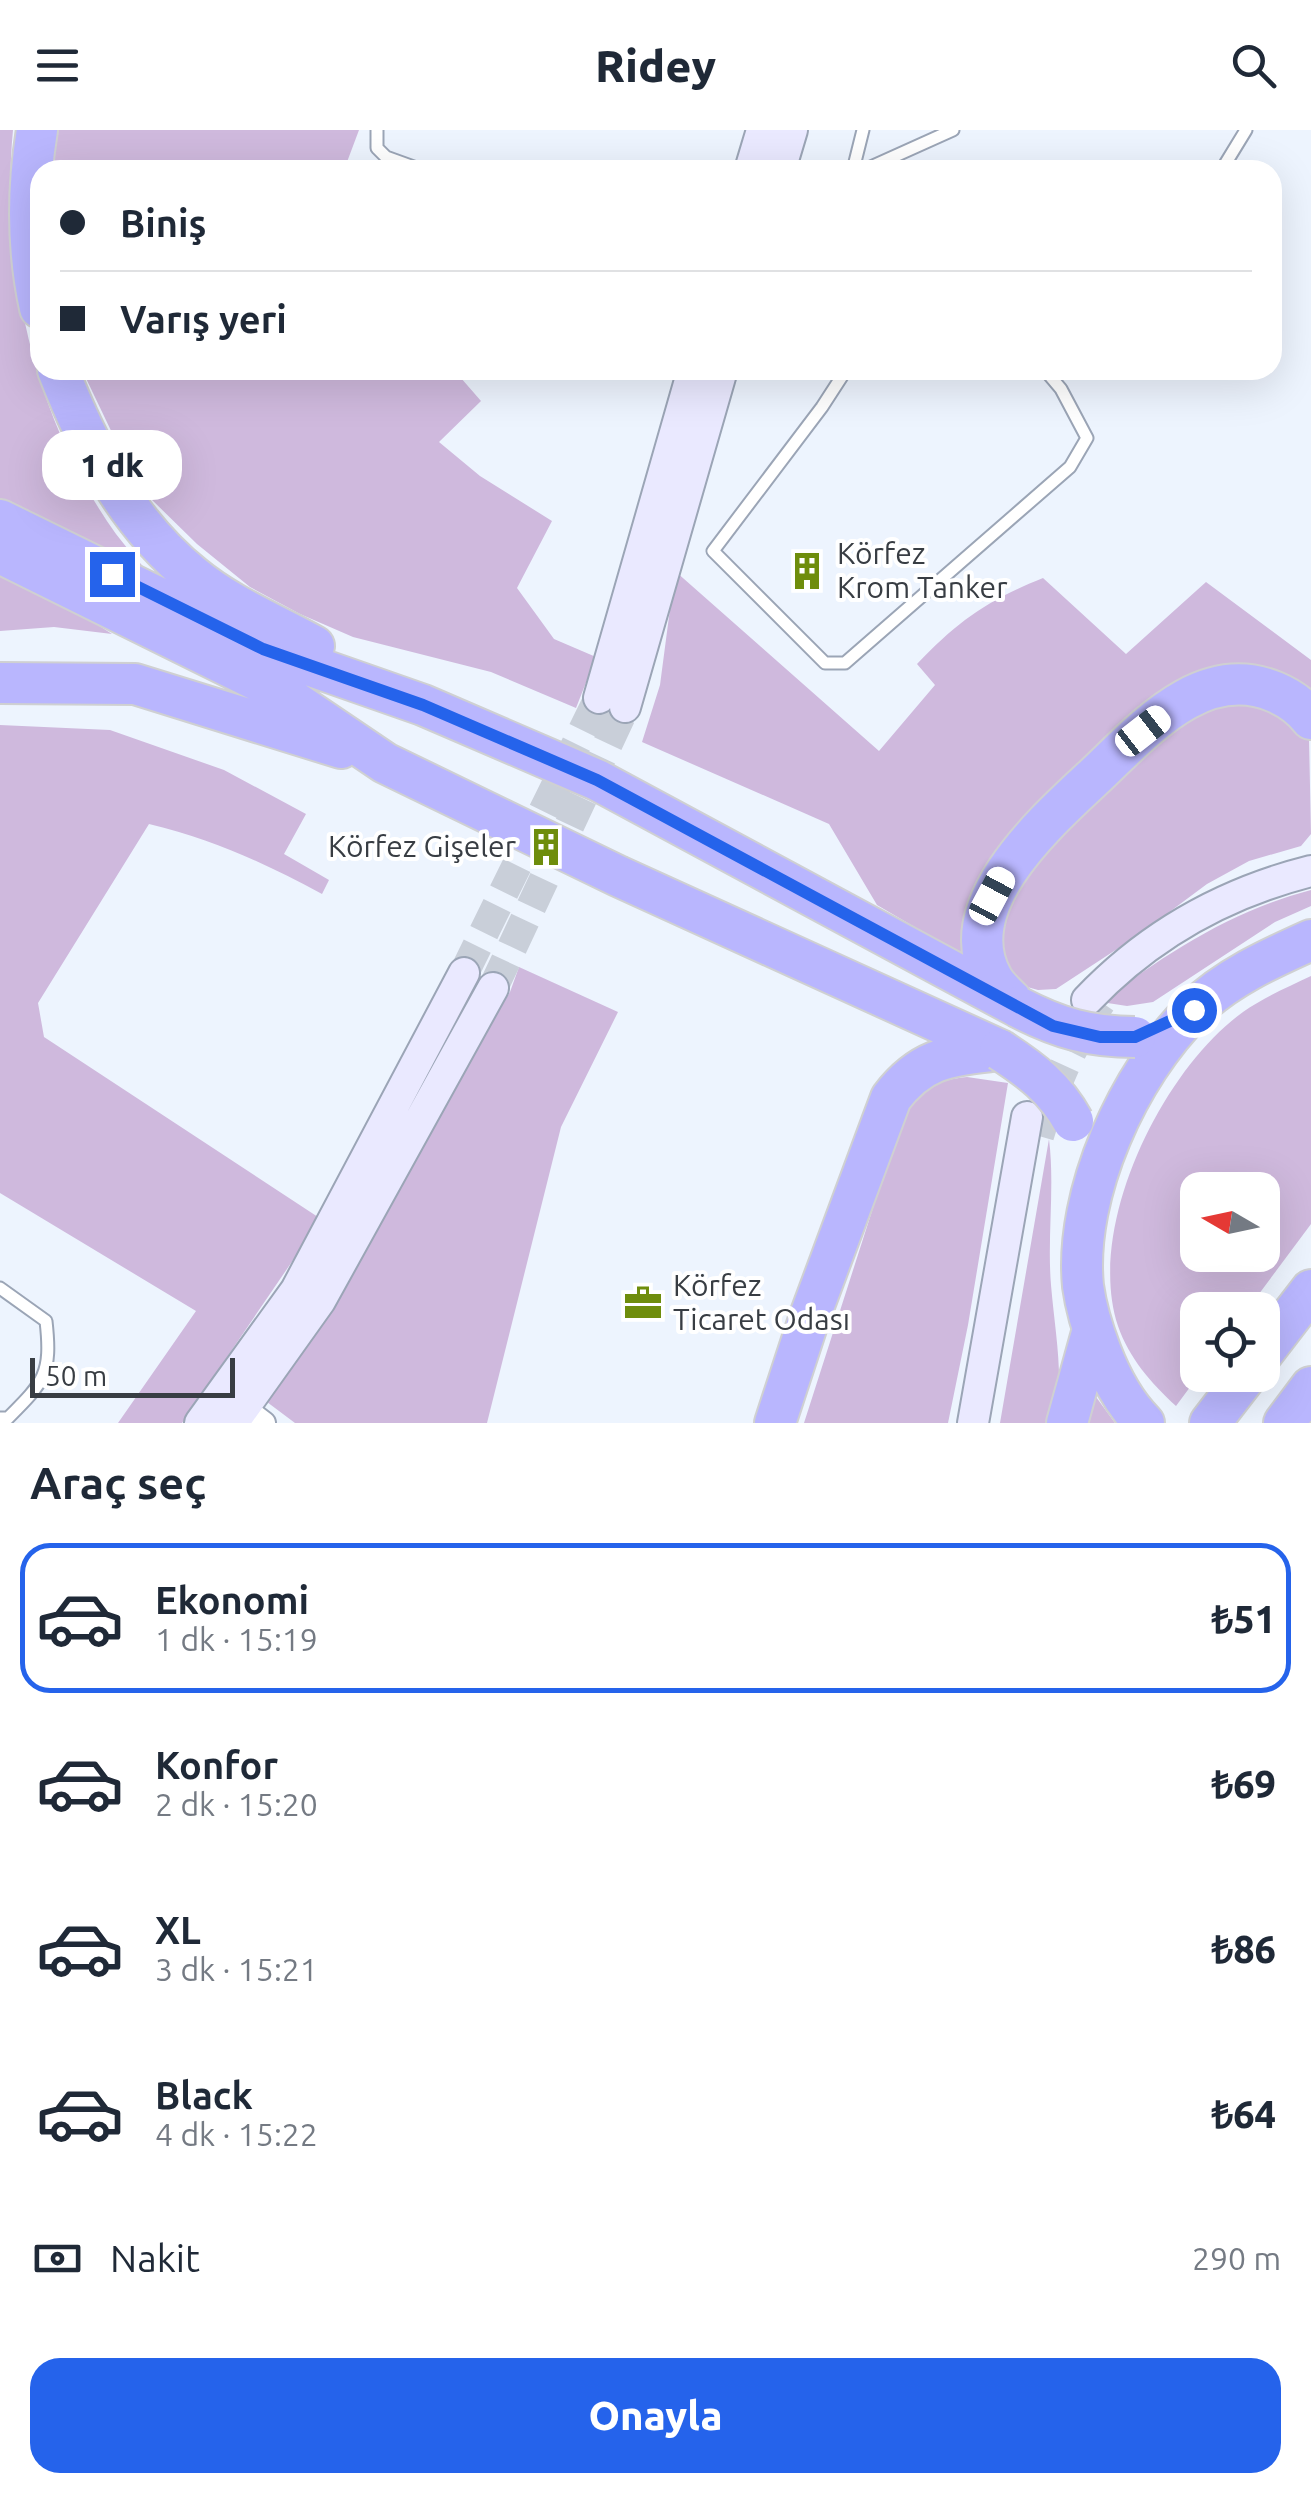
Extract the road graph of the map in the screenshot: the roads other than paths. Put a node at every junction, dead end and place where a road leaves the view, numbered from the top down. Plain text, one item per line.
1 (37, 130) edge
2 (377, 130) edge
3 (762, 130) edge
4 (792, 130) edge
5 (864, 130) edge
6 (954, 130) edge
7 (1246, 130) edge
8 (32, 160) edge
9 (394, 160) edge
10 (753, 160) edge
11 (783, 160) edge
12 (856, 160) edge
13 (886, 160) edge
14 (1228, 160) edge
15 (30, 172) edge
16 (30, 244) edge
17 (62, 380) edge
18 (691, 380) edge
19 (719, 380) edge
20 (840, 380) edge
21 (1053, 380) edge
22 (0, 520) edge
23 (0, 552) edge
24 (0, 683) edge
25 (423, 705) junction
26 (1311, 719) edge
27 (385, 763) junction
28 (1311, 871) edge
29 (1311, 890) edge
30 (1311, 940) edge
31 (464, 973) tunnel mouth
32 (492, 988) tunnel mouth
33 (1018, 1007) junction
34 (1194, 1010) junction
35 (1000, 1050) junction
36 (1047, 1124) junction
37 (1088, 1221) junction
38 (0, 1288) edge
39 (1311, 1290) edge
40 (1092, 1329) junction
41 (1280, 1330) edge
42 (1311, 1387) edge
43 (1233, 1392) edge
44 (241, 1412) edge
45 (0, 1418) edge
46 (200, 1423) edge
47 (775, 1423) edge
48 (973, 1423) edge
49 (991, 1423) edge
50 (1067, 1423) edge
51 (1144, 1423) edge
52 (1210, 1423) edge
53 (1284, 1423) edge

1 - 8 highway
2 - 9 lane
3 - 10 main road
4 - 11 main road
5 - 12 lane
6 - 13 lane
7 - 14 lane
15 - 16 highway
17 - 25 highway
18 - 19 main road
20 - 21 lane
22 - 25 highway
23 - 27 highway
24 - 27 highway
25 - 33 highway
26 - 33 highway
27 - 35 highway
28 - 29 main road
30 - 34 highway
31 - 44 main road
32 - 44 main road
33 - 34 highway, bridge
34 - 37 highway
35 - 36 highway, bridge
35 - 47 highway
36 - 37 highway
36 - 48 main road
36 - 49 main road
37 - 40 highway
38 - 45 lane
39 - 41 highway
40 - 50 highway
40 - 51 highway
42 - 53 highway
43 - 52 highway
44 - 46 main road

